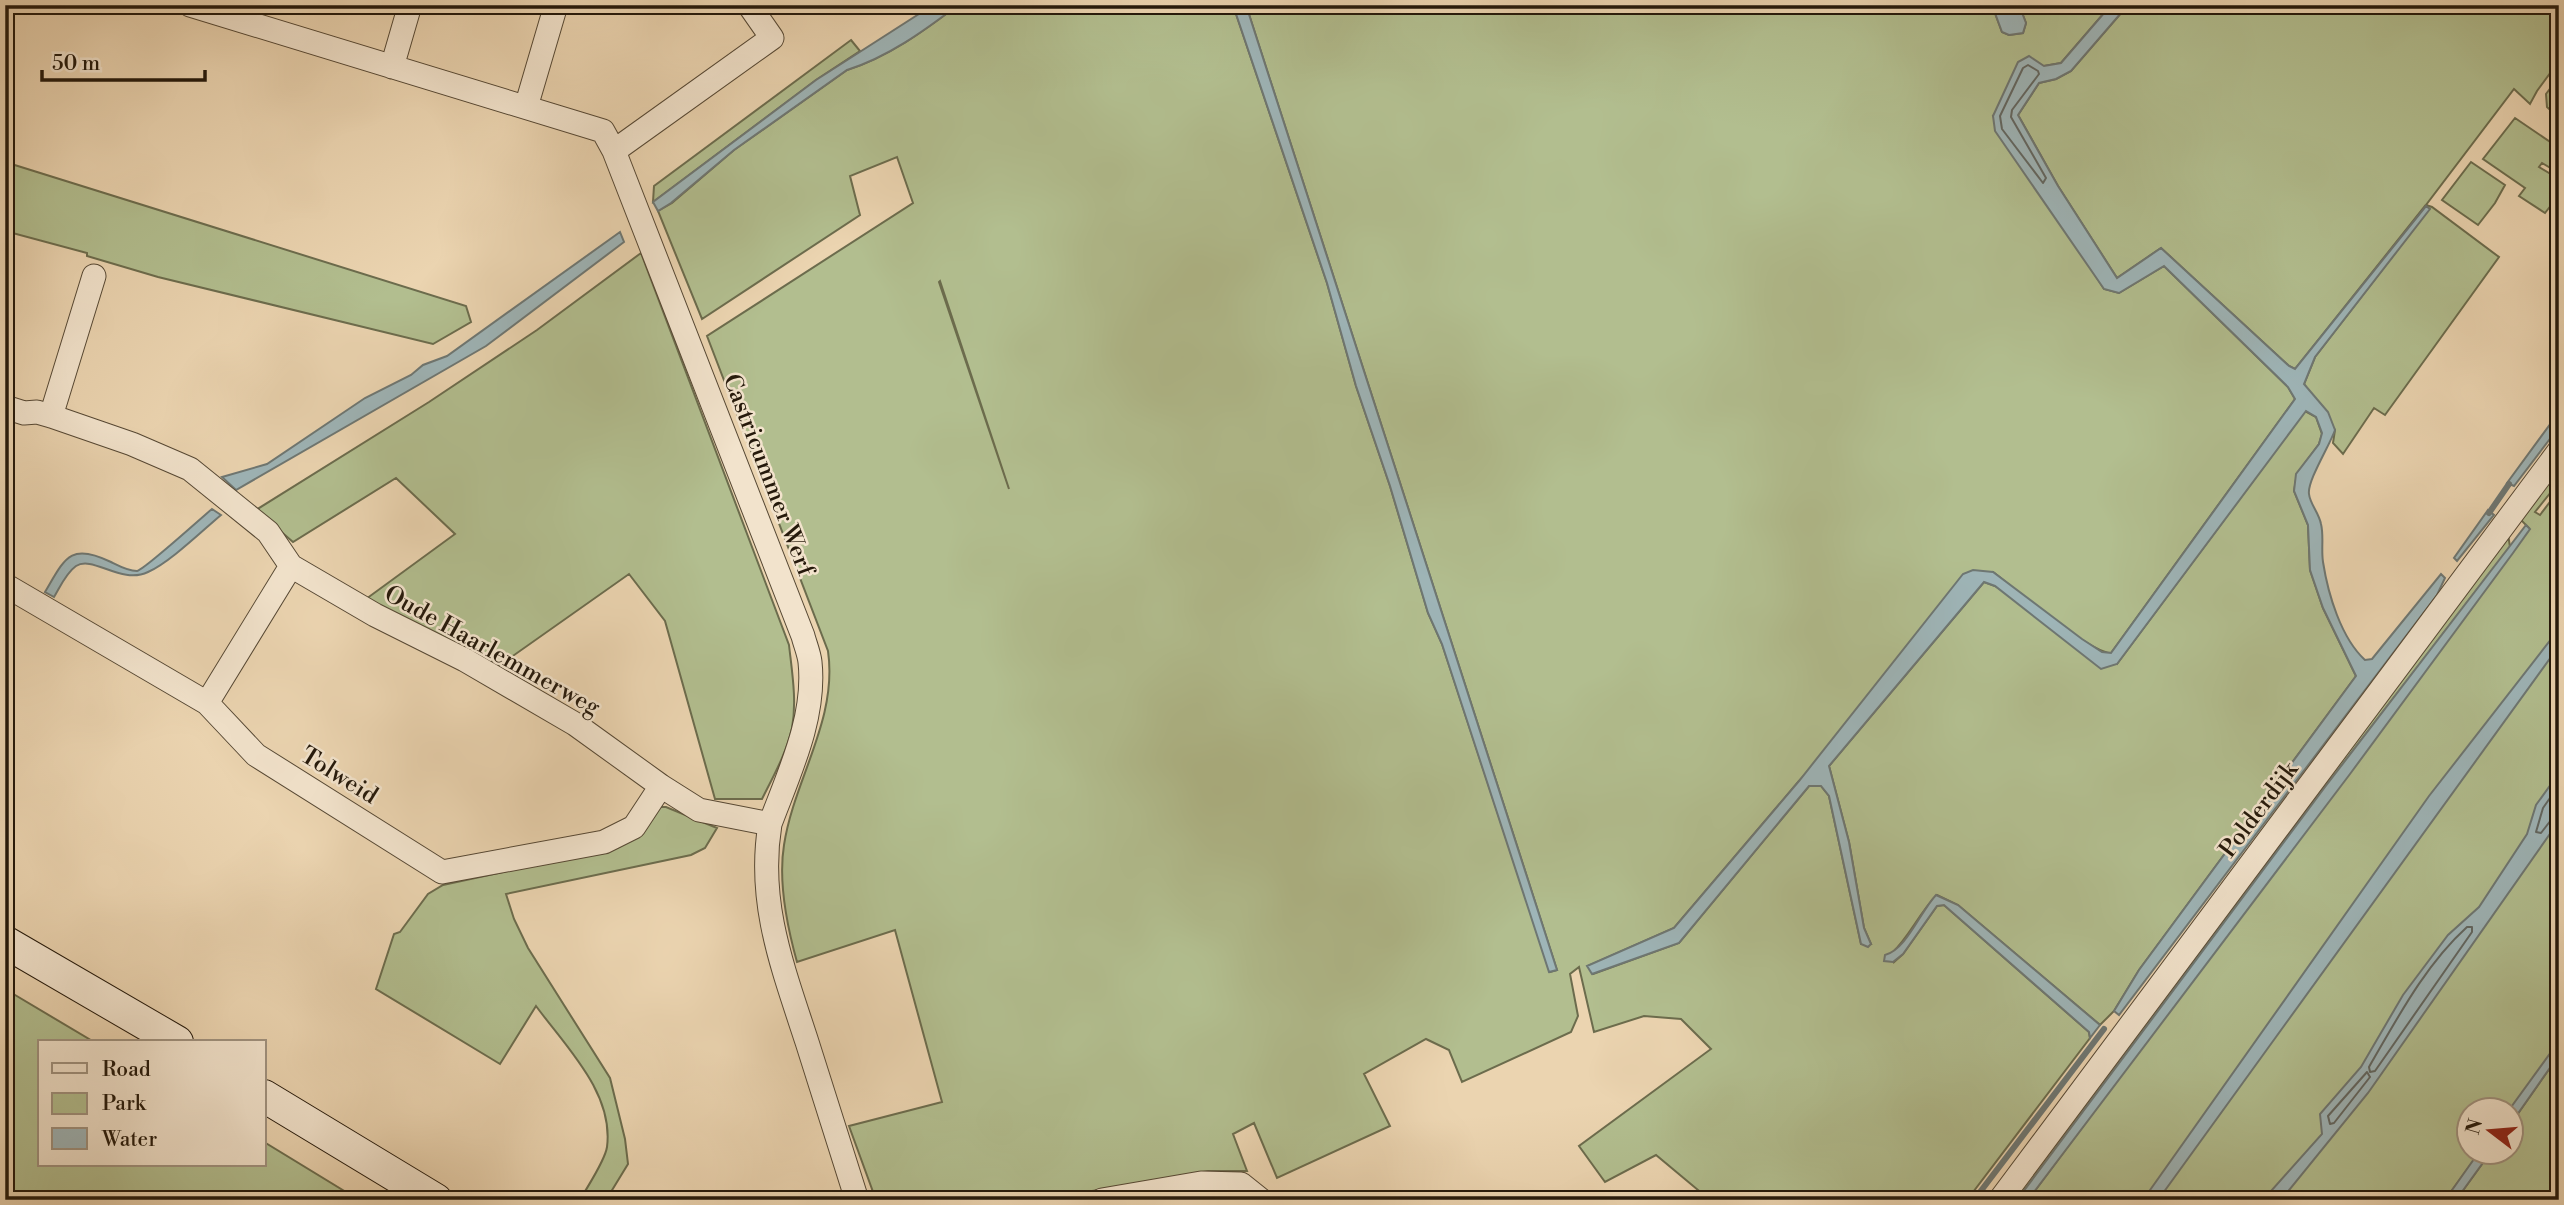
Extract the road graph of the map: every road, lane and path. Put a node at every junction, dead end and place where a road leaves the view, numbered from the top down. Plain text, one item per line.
1 (190, 5) edge
2 (410, 5) edge
3 (556, 5) edge
4 (749, 5) edge
5 (392, 66) junction
6 (526, 107) junction
7 (614, 150) junction
8 (94, 276) dead end
9 (5, 407) edge
10 (51, 416) junction
11 (2559, 451) edge
12 (291, 566) junction
13 (5, 585) edge
14 (207, 703) junction
15 (661, 786) junction
16 (770, 824) junction
17 (5, 942) edge
18 (174, 1040) edge
19 (266, 1097) edge
20 (436, 1200) edge
21 (857, 1200) edge
22 (1102, 1200) edge
23 (1261, 1200) edge
24 (2000, 1200) edge

1 - 5 street, Castricummer Werf
2 - 5 street
3 - 6 street
4 - 7 street
5 - 6 street, Castricummer Werf
6 - 7 street, Castricummer Werf
7 - 16 street, Castricummer Werf
8 - 10 street
9 - 10 street, Oude Haarlemmerweg
10 - 12 street, Oude Haarlemmerweg
11 - 24 street, Polderdijk
12 - 14 street
12 - 15 street, Oude Haarlemmerweg
13 - 14 street, Tolweid
14 - 15 street, Tolweid
15 - 16 street, Oude Haarlemmerweg
16 - 21 street
17 - 18 main road
19 - 20 main road
22 - 23 street

